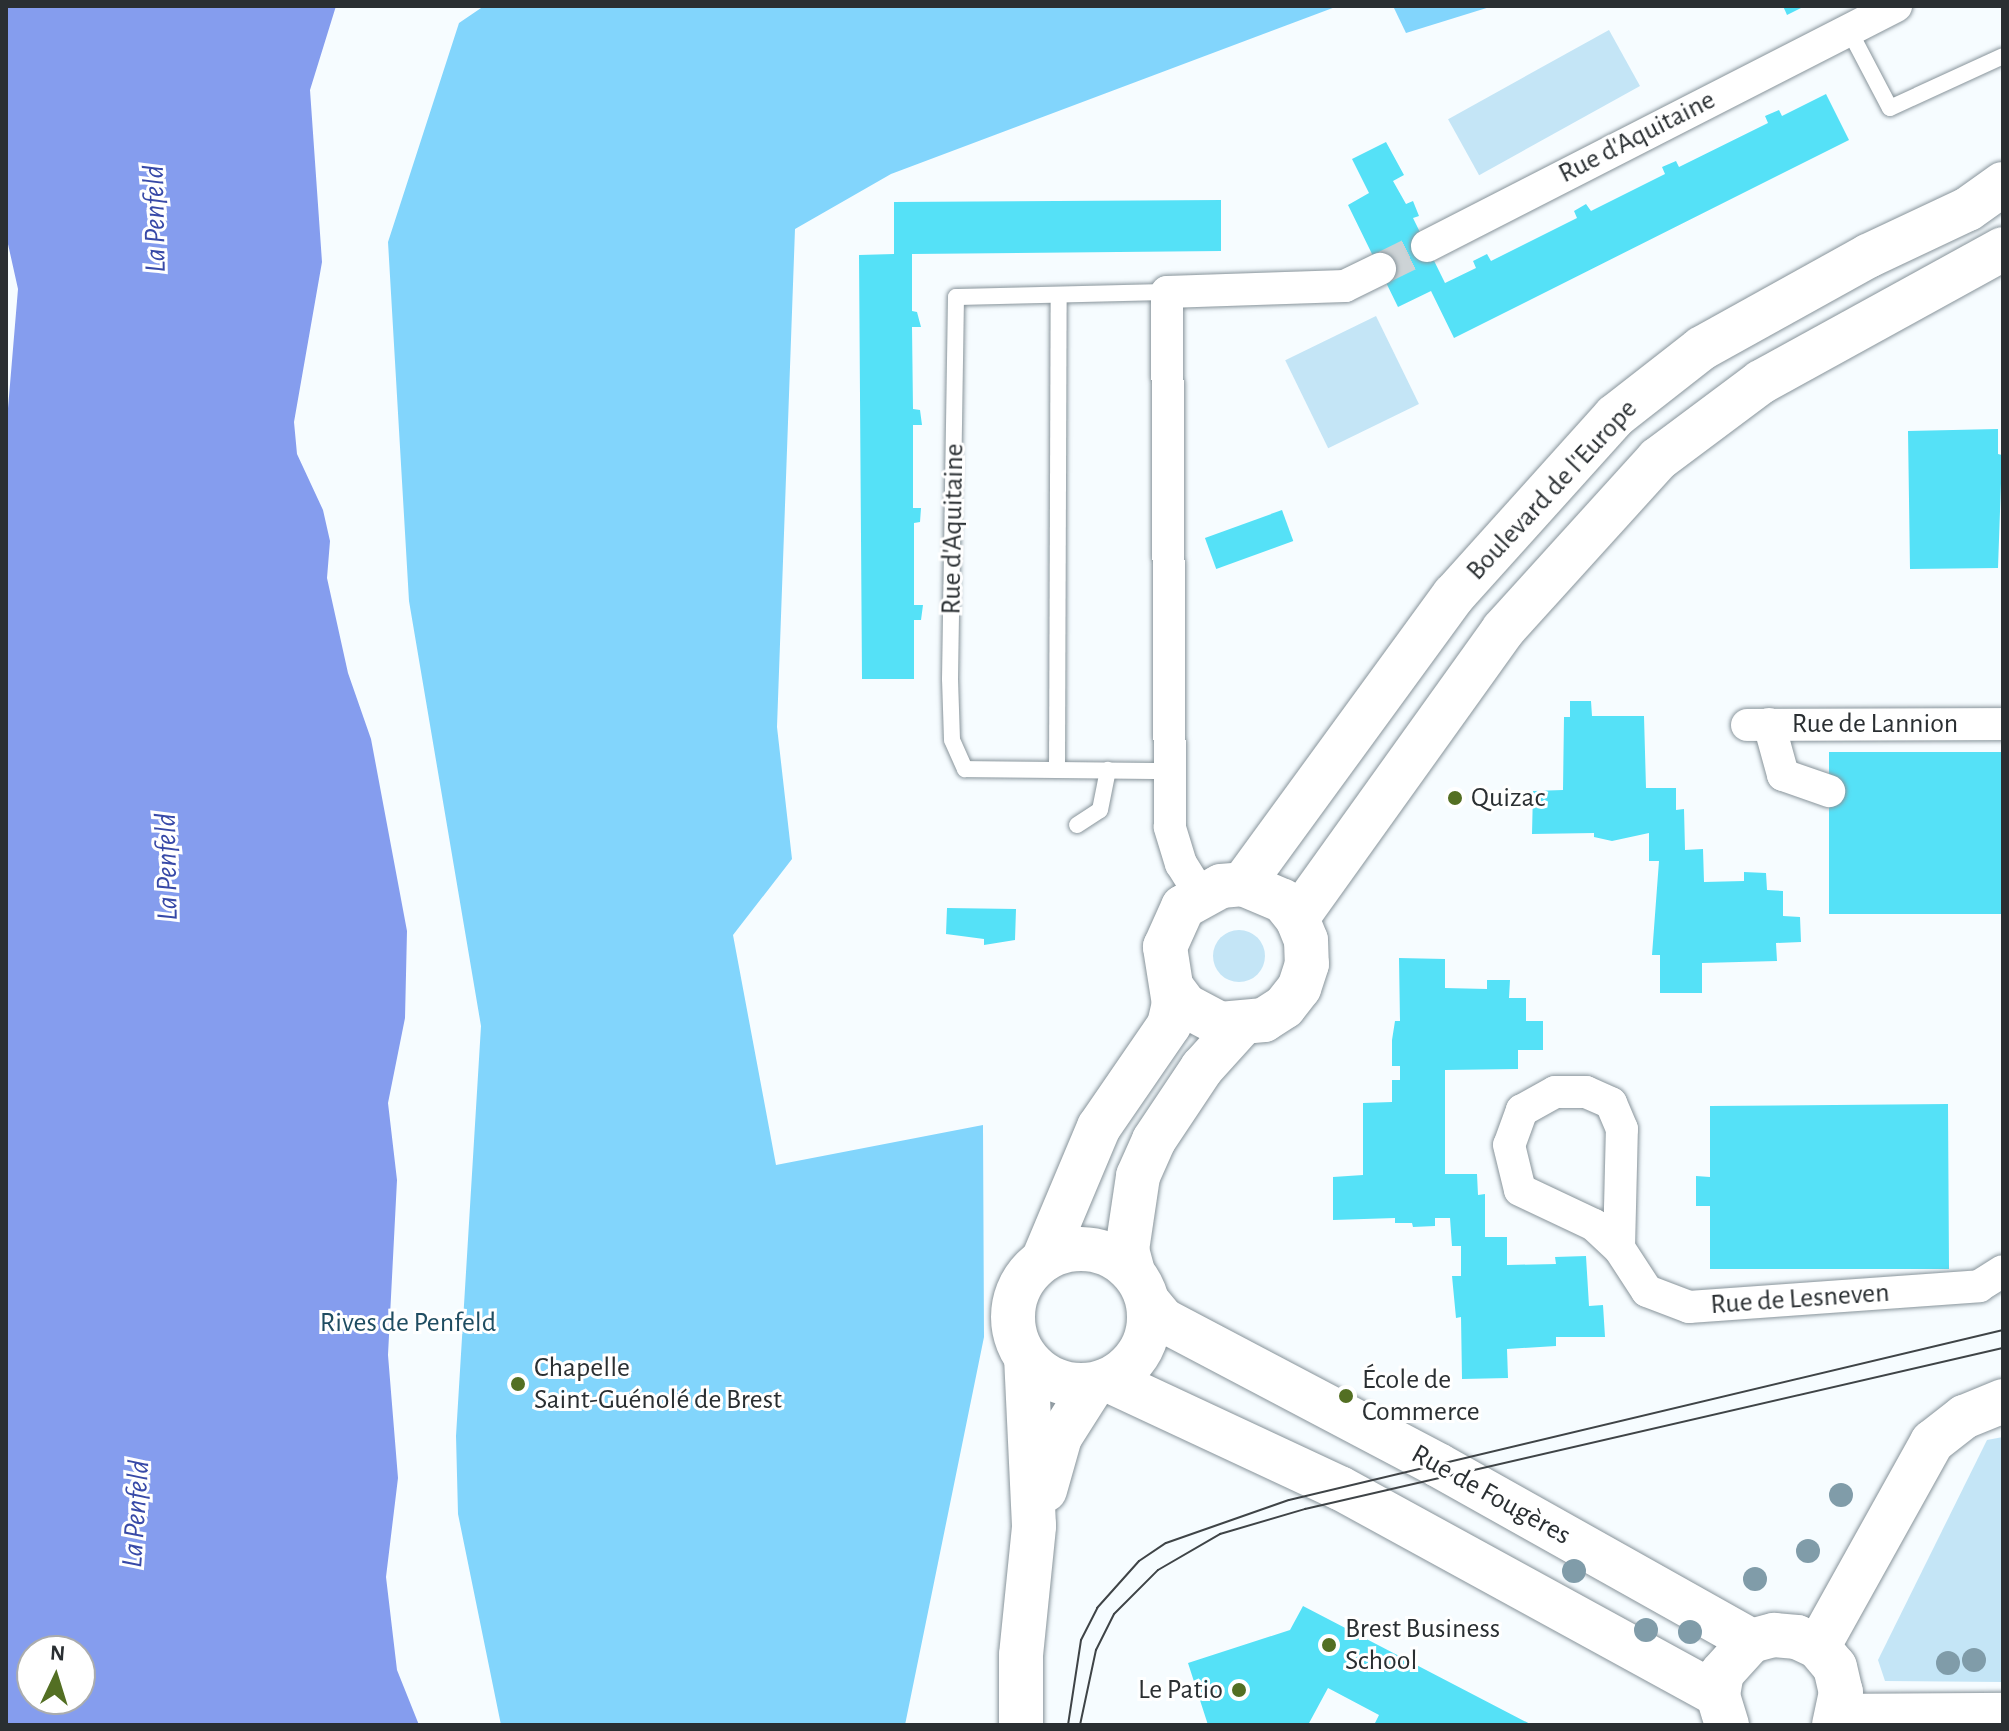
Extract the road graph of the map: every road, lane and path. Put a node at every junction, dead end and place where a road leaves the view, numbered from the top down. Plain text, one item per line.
1 (1896, 6) edge
2 (1849, 30) junction
3 (2003, 56) edge
4 (2003, 184) edge
5 (1427, 246) tunnel mouth
6 (2003, 249) edge
7 (1380, 269) tunnel mouth
8 (1167, 292) junction
9 (1059, 295) junction
10 (2003, 724) edge
11 (1057, 770) junction
12 (1108, 770) junction
13 (1170, 771) junction
14 (1829, 791) dead end
15 (1077, 825) dead end
16 (1243, 884) junction
17 (1200, 894) junction
18 (1297, 918) junction
19 (1173, 989) junction
20 (1240, 1026) junction
21 (1619, 1248) junction
22 (1043, 1260) junction
23 (2003, 1271) edge
24 (1141, 1287) junction
25 (1026, 1358) junction
26 (1100, 1382) junction
27 (2003, 1401) edge
28 (1034, 1526) junction
29 (1751, 1641) junction
30 (1818, 1647) junction
31 (2003, 1709) edge
32 (1722, 1710) edge
33 (1837, 1717) edge
34 (1021, 1725) edge

1 - 2 street, Rue d'Aquitaine
2 - 3 lane
2 - 5 street, Rue d'Aquitaine
4 - 16 main road, Boulevard de l'Europe
6 - 18 main road, Boulevard de l'Europe
7 - 8 street, Rue d'Aquitaine
8 - 9 lane, Rue d'Aquitaine
8 - 13 street
9 - 11 lane
9 - 11 lane, Rue d'Aquitaine
10 - 14 street, Rue de Lannion
11 - 12 lane, Rue d'Aquitaine
12 - 13 lane, Rue d'Aquitaine
12 - 15 lane
13 - 17 street
16 - 17 main road
16 - 18 main road
17 - 19 main road
18 - 20 main road
19 - 20 main road
19 - 22 main road
20 - 24 main road
21 - 21 street, Rue de Lesneven
21 - 23 street, Rue de Lesneven
22 - 24 main road
22 - 25 main road
24 - 26 main road
24 - 29 main road, Rue de Fougères
25 - 26 main road
25 - 28 main road
26 - 28 main road
26 - 32 main road
27 - 30 main road
28 - 34 main road
29 - 30 main road
29 - 32 main road
30 - 33 main road
31 - 33 street

